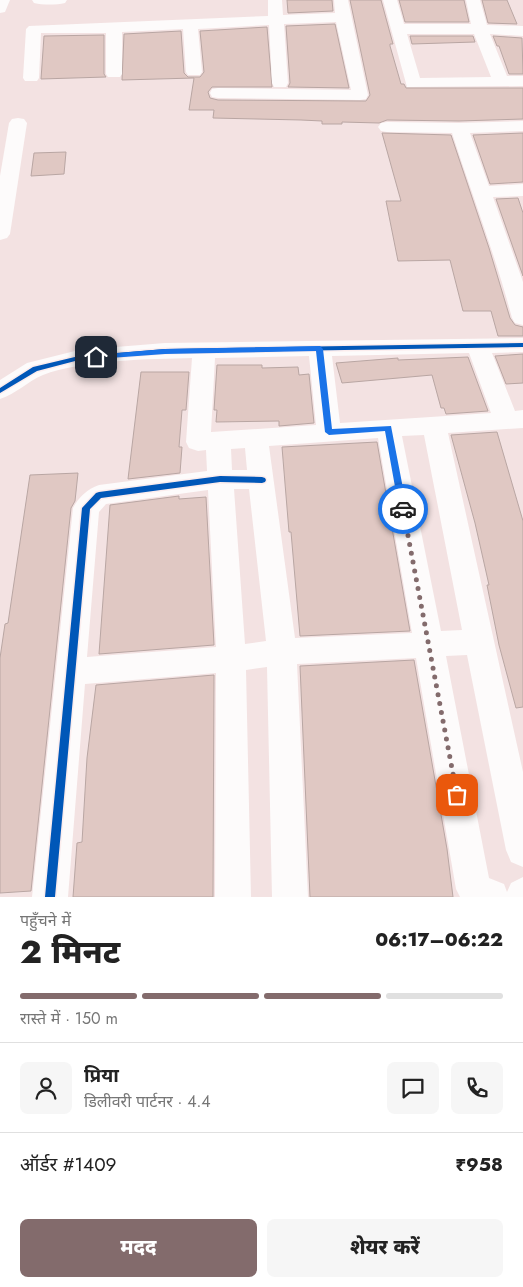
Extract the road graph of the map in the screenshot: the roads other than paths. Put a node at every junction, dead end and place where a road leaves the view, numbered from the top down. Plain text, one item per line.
1 (3, 0) edge
2 (39, 0) edge
3 (60, 0) edge
4 (275, 0) edge
5 (341, 0) edge
6 (390, 0) edge
7 (474, 0) edge
8 (0, 9) edge
9 (343, 18) junction
10 (276, 19) junction
11 (190, 23) junction
12 (114, 28) junction
13 (397, 29) junction
14 (480, 29) junction
15 (523, 31) edge
16 (194, 72) dead end
17 (114, 74) dead end
18 (31, 78) dead end
19 (501, 81) junction
20 (523, 81) edge
21 (280, 82) dead end
22 (218, 93) dead end
23 (18, 123) dead end
24 (387, 126) dead end
25 (523, 126) edge
26 (459, 128) junction
27 (523, 190) edge
28 (480, 192) junction
29 (0, 234) edge
30 (518, 282) edge
31 (523, 318) edge
32 (523, 345) edge
33 (478, 346) junction
34 (320, 349) junction
35 (204, 350) junction
36 (0, 391) edge
37 (515, 419) edge
38 (434, 425) junction
39 (388, 428) junction
40 (329, 432) junction
41 (256, 438) junction
42 (218, 441) junction
43 (220, 479) junction
44 (262, 480) junction
45 (480, 642) junction
46 (428, 645) junction
47 (282, 652) junction
48 (231, 659) junction
49 (72, 672) junction
50 (523, 850) edge
51 (50, 897) edge
52 (232, 897) edge
53 (290, 897) edge
54 (491, 897) edge

1 - 8 street
2 - 3 street
4 - 10 street
5 - 9 street
6 - 13 street
7 - 14 street
9 - 10 street
9 - 22 street
10 - 11 street
10 - 21 street
11 - 12 street
11 - 16 street
12 - 17 street
12 - 18 street
13 - 14 street
13 - 19 street
14 - 15 street
14 - 19 street
19 - 20 street
23 - 29 street
24 - 26 street
25 - 26 street
26 - 28 street
27 - 28 street
28 - 30 street
30 - 31 street
32 - 33 street
33 - 34 street
33 - 37 street
34 - 35 street
34 - 40 street
35 - 36 street
35 - 42 street
37 - 38 street
38 - 39 street
38 - 45 street
39 - 40 street
39 - 46 street
40 - 41 street
41 - 42 street
41 - 44 street
42 - 43 street
43 - 44 street
43 - 48 street
43 - 49 street
44 - 47 street
45 - 46 street
45 - 50 street
46 - 47 street
46 - 54 street
47 - 48 street
47 - 53 street
48 - 49 street
48 - 52 street
49 - 51 street

